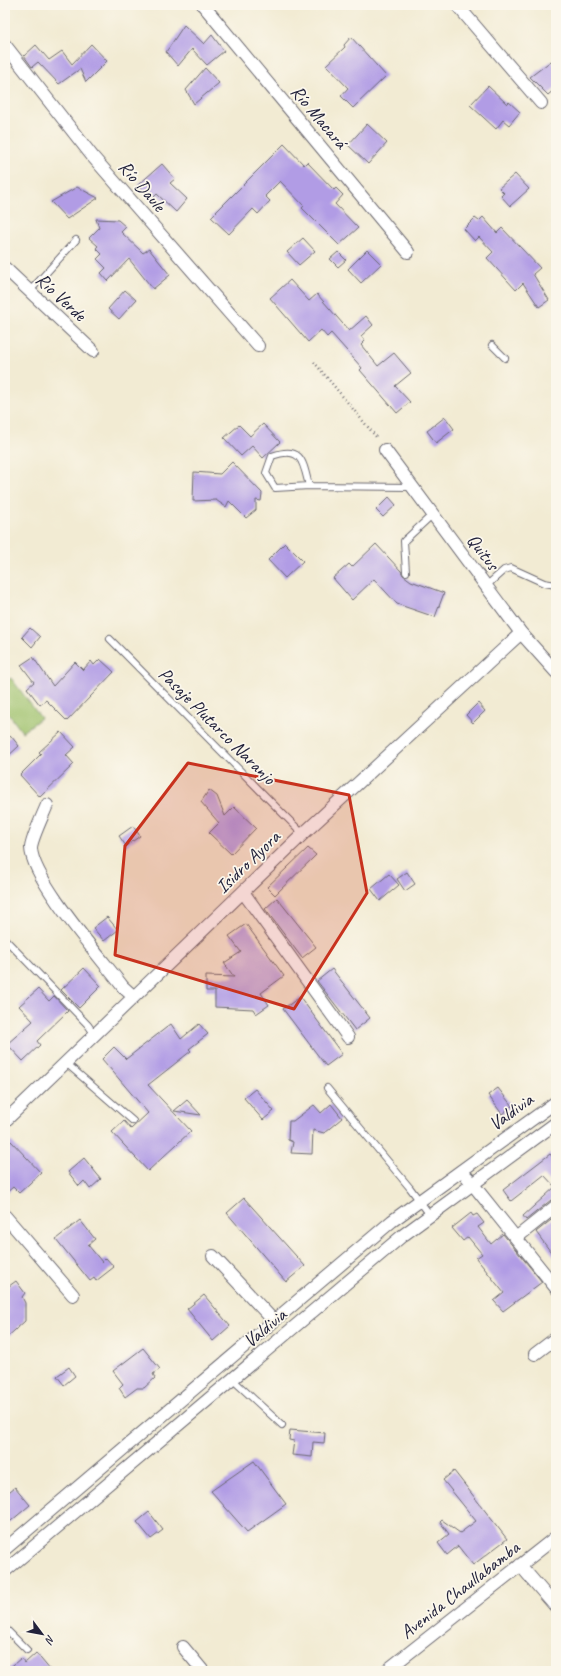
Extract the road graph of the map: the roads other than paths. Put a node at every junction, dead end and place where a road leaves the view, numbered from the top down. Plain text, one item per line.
1 (203, 5) edge
2 (457, 5) edge
3 (5, 45) edge
4 (541, 103) dead end
5 (76, 240) dead end
6 (408, 252) dead end
7 (5, 268) edge
8 (29, 292) junction
9 (492, 345) dead end
10 (258, 346) dead end
11 (94, 351) dead end
12 (505, 358) dead end
13 (385, 450) dead end
14 (309, 486) junction
15 (412, 487) junction
16 (433, 514) junction
17 (406, 572) dead end
18 (556, 585) edge
19 (486, 586) junction
20 (521, 633) junction
21 (110, 639) dead end
22 (556, 672) edge
23 (47, 805) dead end
24 (303, 834) junction
25 (243, 892) junction
26 (5, 939) edge
27 (134, 997) junction
28 (95, 1035) junction
29 (348, 1037) dead end
30 (66, 1063) junction
31 (327, 1088) dead end
32 (556, 1102) edge
33 (5, 1121) edge
34 (133, 1121) dead end
35 (556, 1123) edge
36 (461, 1170) junction
37 (472, 1184) junction
38 (420, 1201) junction
39 (556, 1206) edge
40 (430, 1215) junction
41 (5, 1216) edge
42 (516, 1238) junction
43 (213, 1256) dead end
44 (554, 1281) edge
45 (73, 1295) dead end
46 (274, 1321) junction
47 (556, 1338) edge
48 (535, 1354) dead end
49 (212, 1374) junction
50 (228, 1383) junction
51 (282, 1425) dead end
52 (556, 1537) edge
53 (5, 1548) edge
54 (520, 1564) junction
55 (5, 1571) edge
56 (556, 1607) edge
57 (5, 1628) edge
58 (183, 1647) dead end
59 (27, 1650) dead end
60 (203, 1671) edge
61 (386, 1671) edge

1 - 6 street, Río Macará
2 - 4 street
3 - 10 street, Río Daule
5 - 8 lane
7 - 8 street, Río Verde
8 - 11 street, Río Verde
9 - 12 lane
13 - 15 street, Quitus
14 - 14 lane
14 - 15 lane
15 - 16 street, Quitus
16 - 17 lane
16 - 19 street, Quitus
18 - 19 lane
19 - 20 street, Quitus
20 - 22 street, Quitus
20 - 24 street, Isidro Ayora
21 - 24 lane, Pasaje Plutarco Naranjo
23 - 27 street
24 - 25 street, Isidro Ayora
25 - 27 street, Isidro Ayora
25 - 29 street
26 - 28 lane
27 - 28 street, Isidro Ayora
28 - 30 street, Isidro Ayora
30 - 33 street, Isidro Ayora
30 - 34 lane
31 - 38 lane
32 - 36 street, Valdivia
35 - 37 street, Valdivia
36 - 37 street
36 - 38 street, Valdivia
37 - 40 street, Valdivia
37 - 42 street
38 - 40 lane
38 - 46 street, Valdivia
39 - 42 street
40 - 50 street, Valdivia
41 - 45 street
42 - 44 street
43 - 46 street
46 - 49 street, Valdivia
47 - 48 street
49 - 50 street
49 - 53 street, Valdivia
50 - 51 lane
50 - 55 street, Valdivia
52 - 54 street, Avenida Chaullabamba
54 - 56 street
54 - 61 street, Avenida Chaullabamba
57 - 59 lane
58 - 60 street

